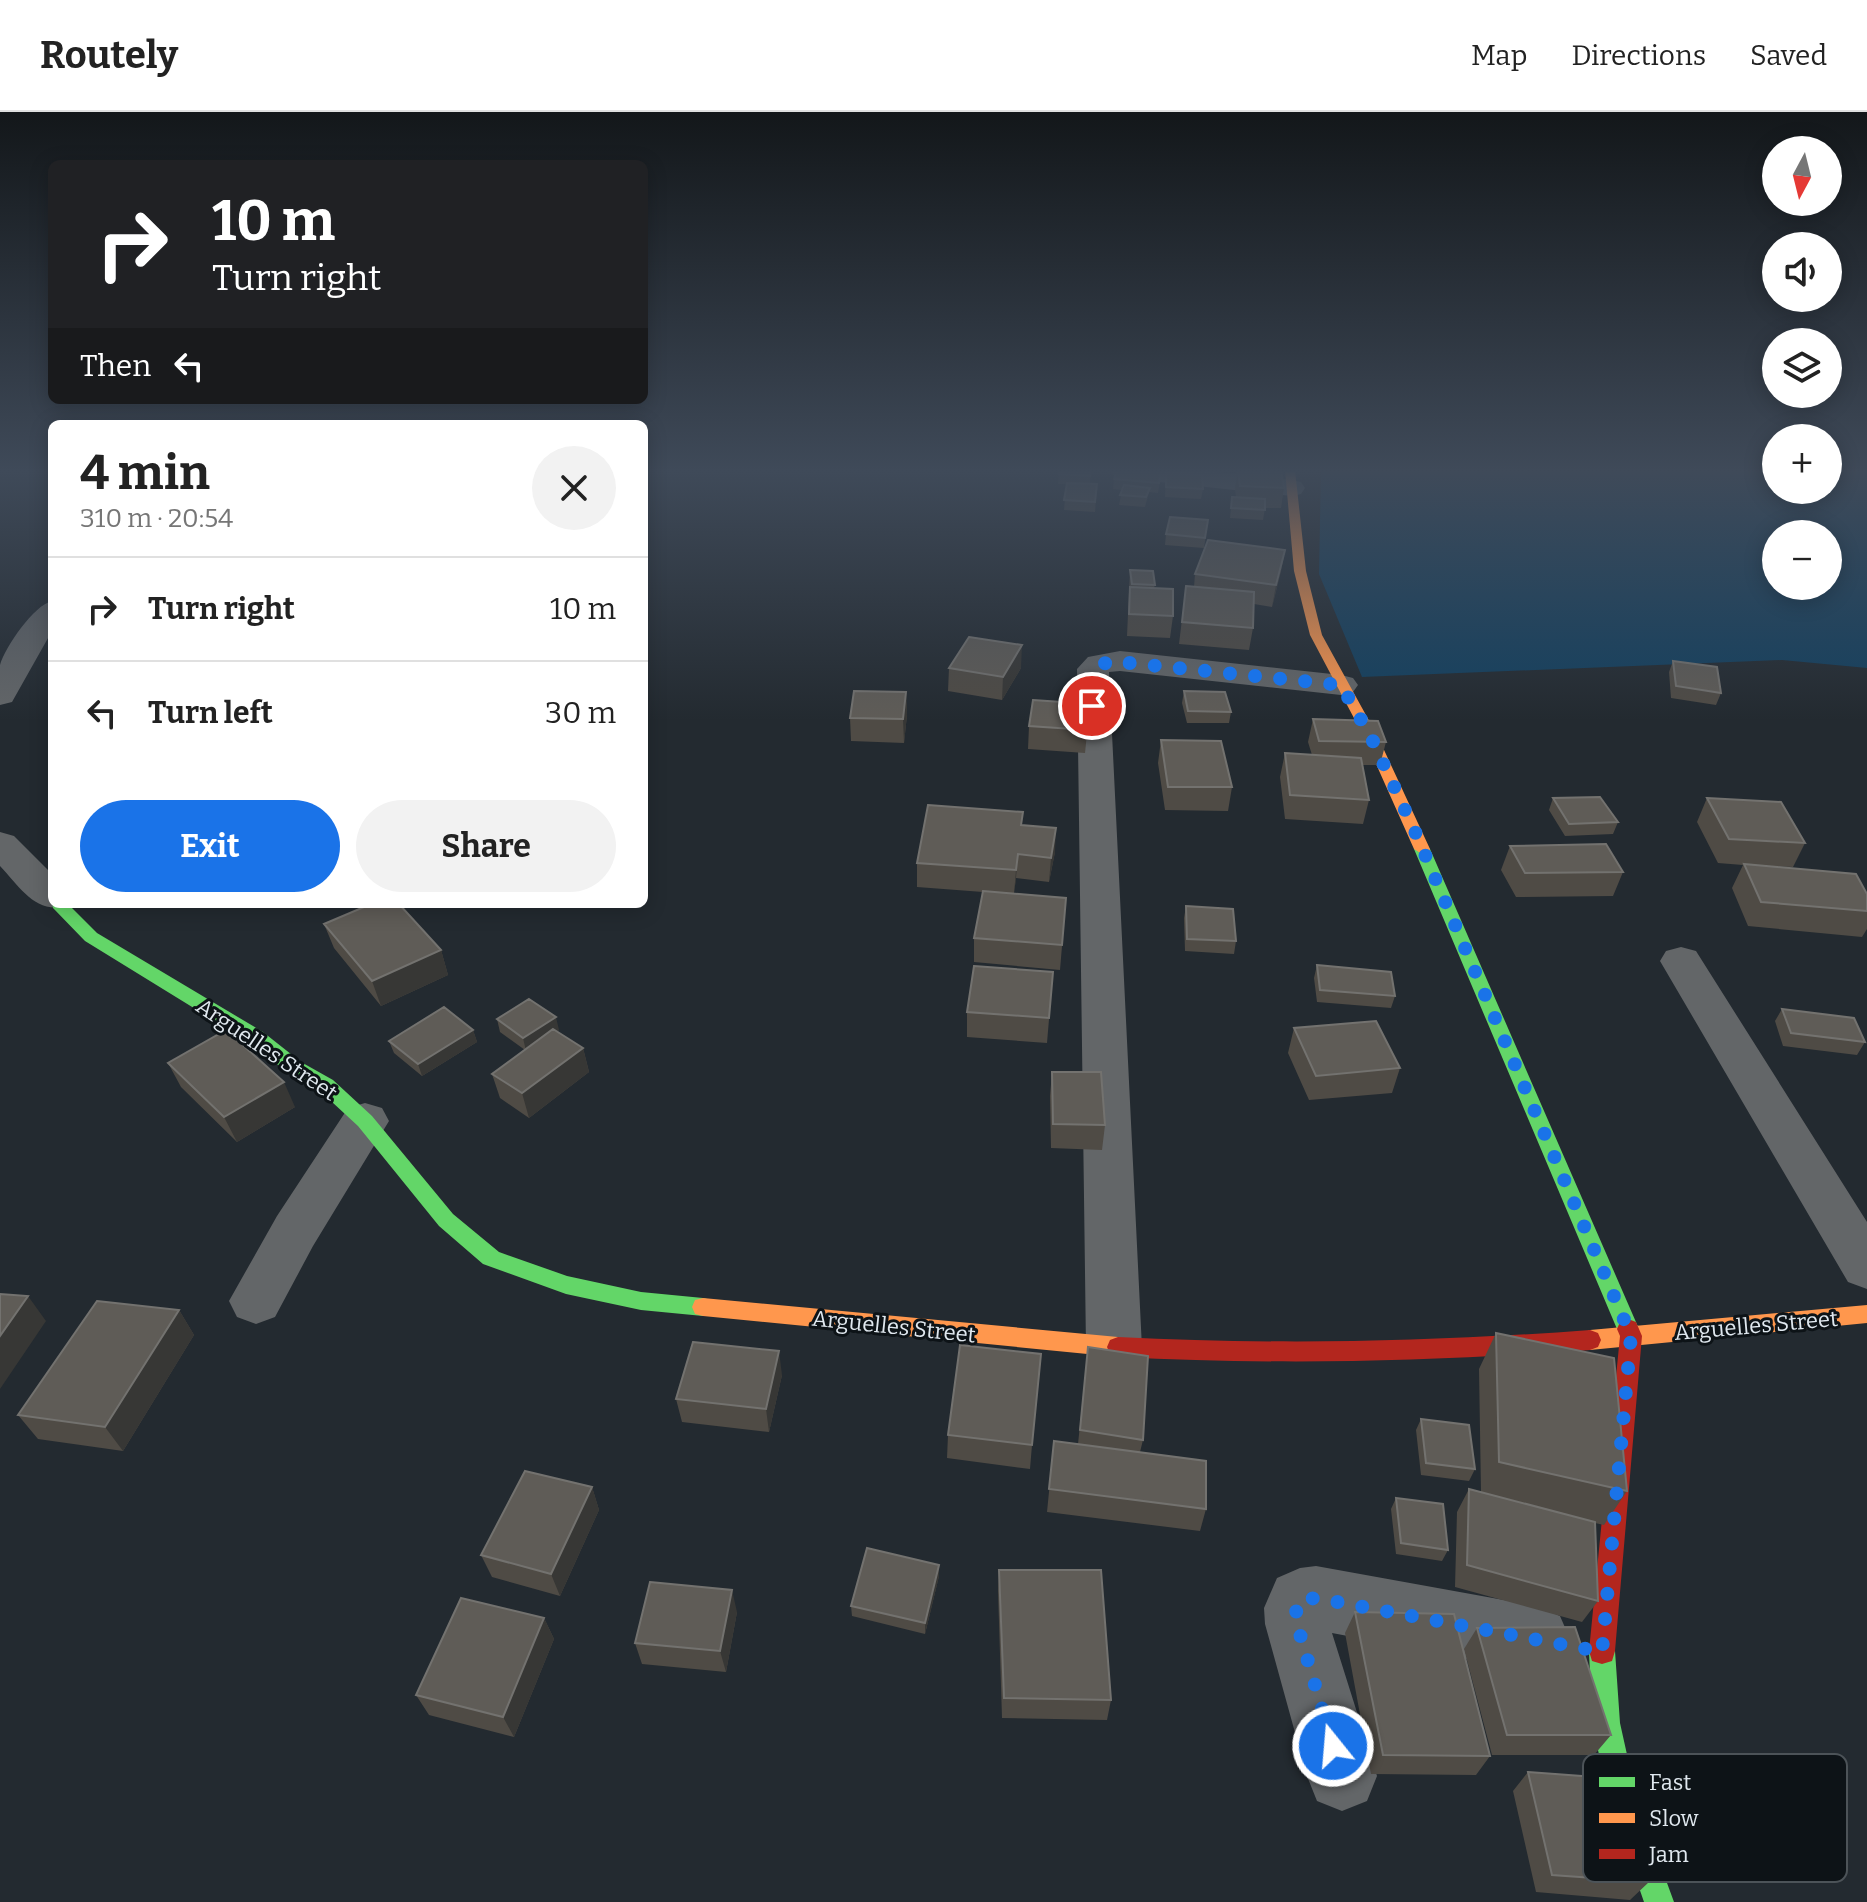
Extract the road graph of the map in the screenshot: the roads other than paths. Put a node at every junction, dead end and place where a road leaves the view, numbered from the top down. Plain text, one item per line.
1 (1300, 554) edge
2 (48, 615) edge
3 (1341, 685) junction
4 (0, 695) edge
5 (0, 844) edge
6 (48, 893) edge
7 (63, 908) edge
8 (1681, 961) dead end
9 (365, 1121) junction
10 (1867, 1267) edge
11 (256, 1301) dead end
12 (1867, 1314) edge
13 (1631, 1336) junction
14 (1114, 1348) junction
15 (1602, 1652) junction
16 (1613, 1754) edge
17 (1342, 1776) dead end
18 (1652, 1882) edge
19 (1659, 1902) edge

1 - 3 street
2 - 4 street
3 - 13 street
3 - 14 street
5 - 6 street
7 - 9 street, Arguelles Street
8 - 10 street
9 - 11 street
9 - 14 street, Arguelles Street
12 - 13 street, Arguelles Street
13 - 14 street, Arguelles Street
13 - 15 street
15 - 16 street
15 - 17 street
18 - 19 street

